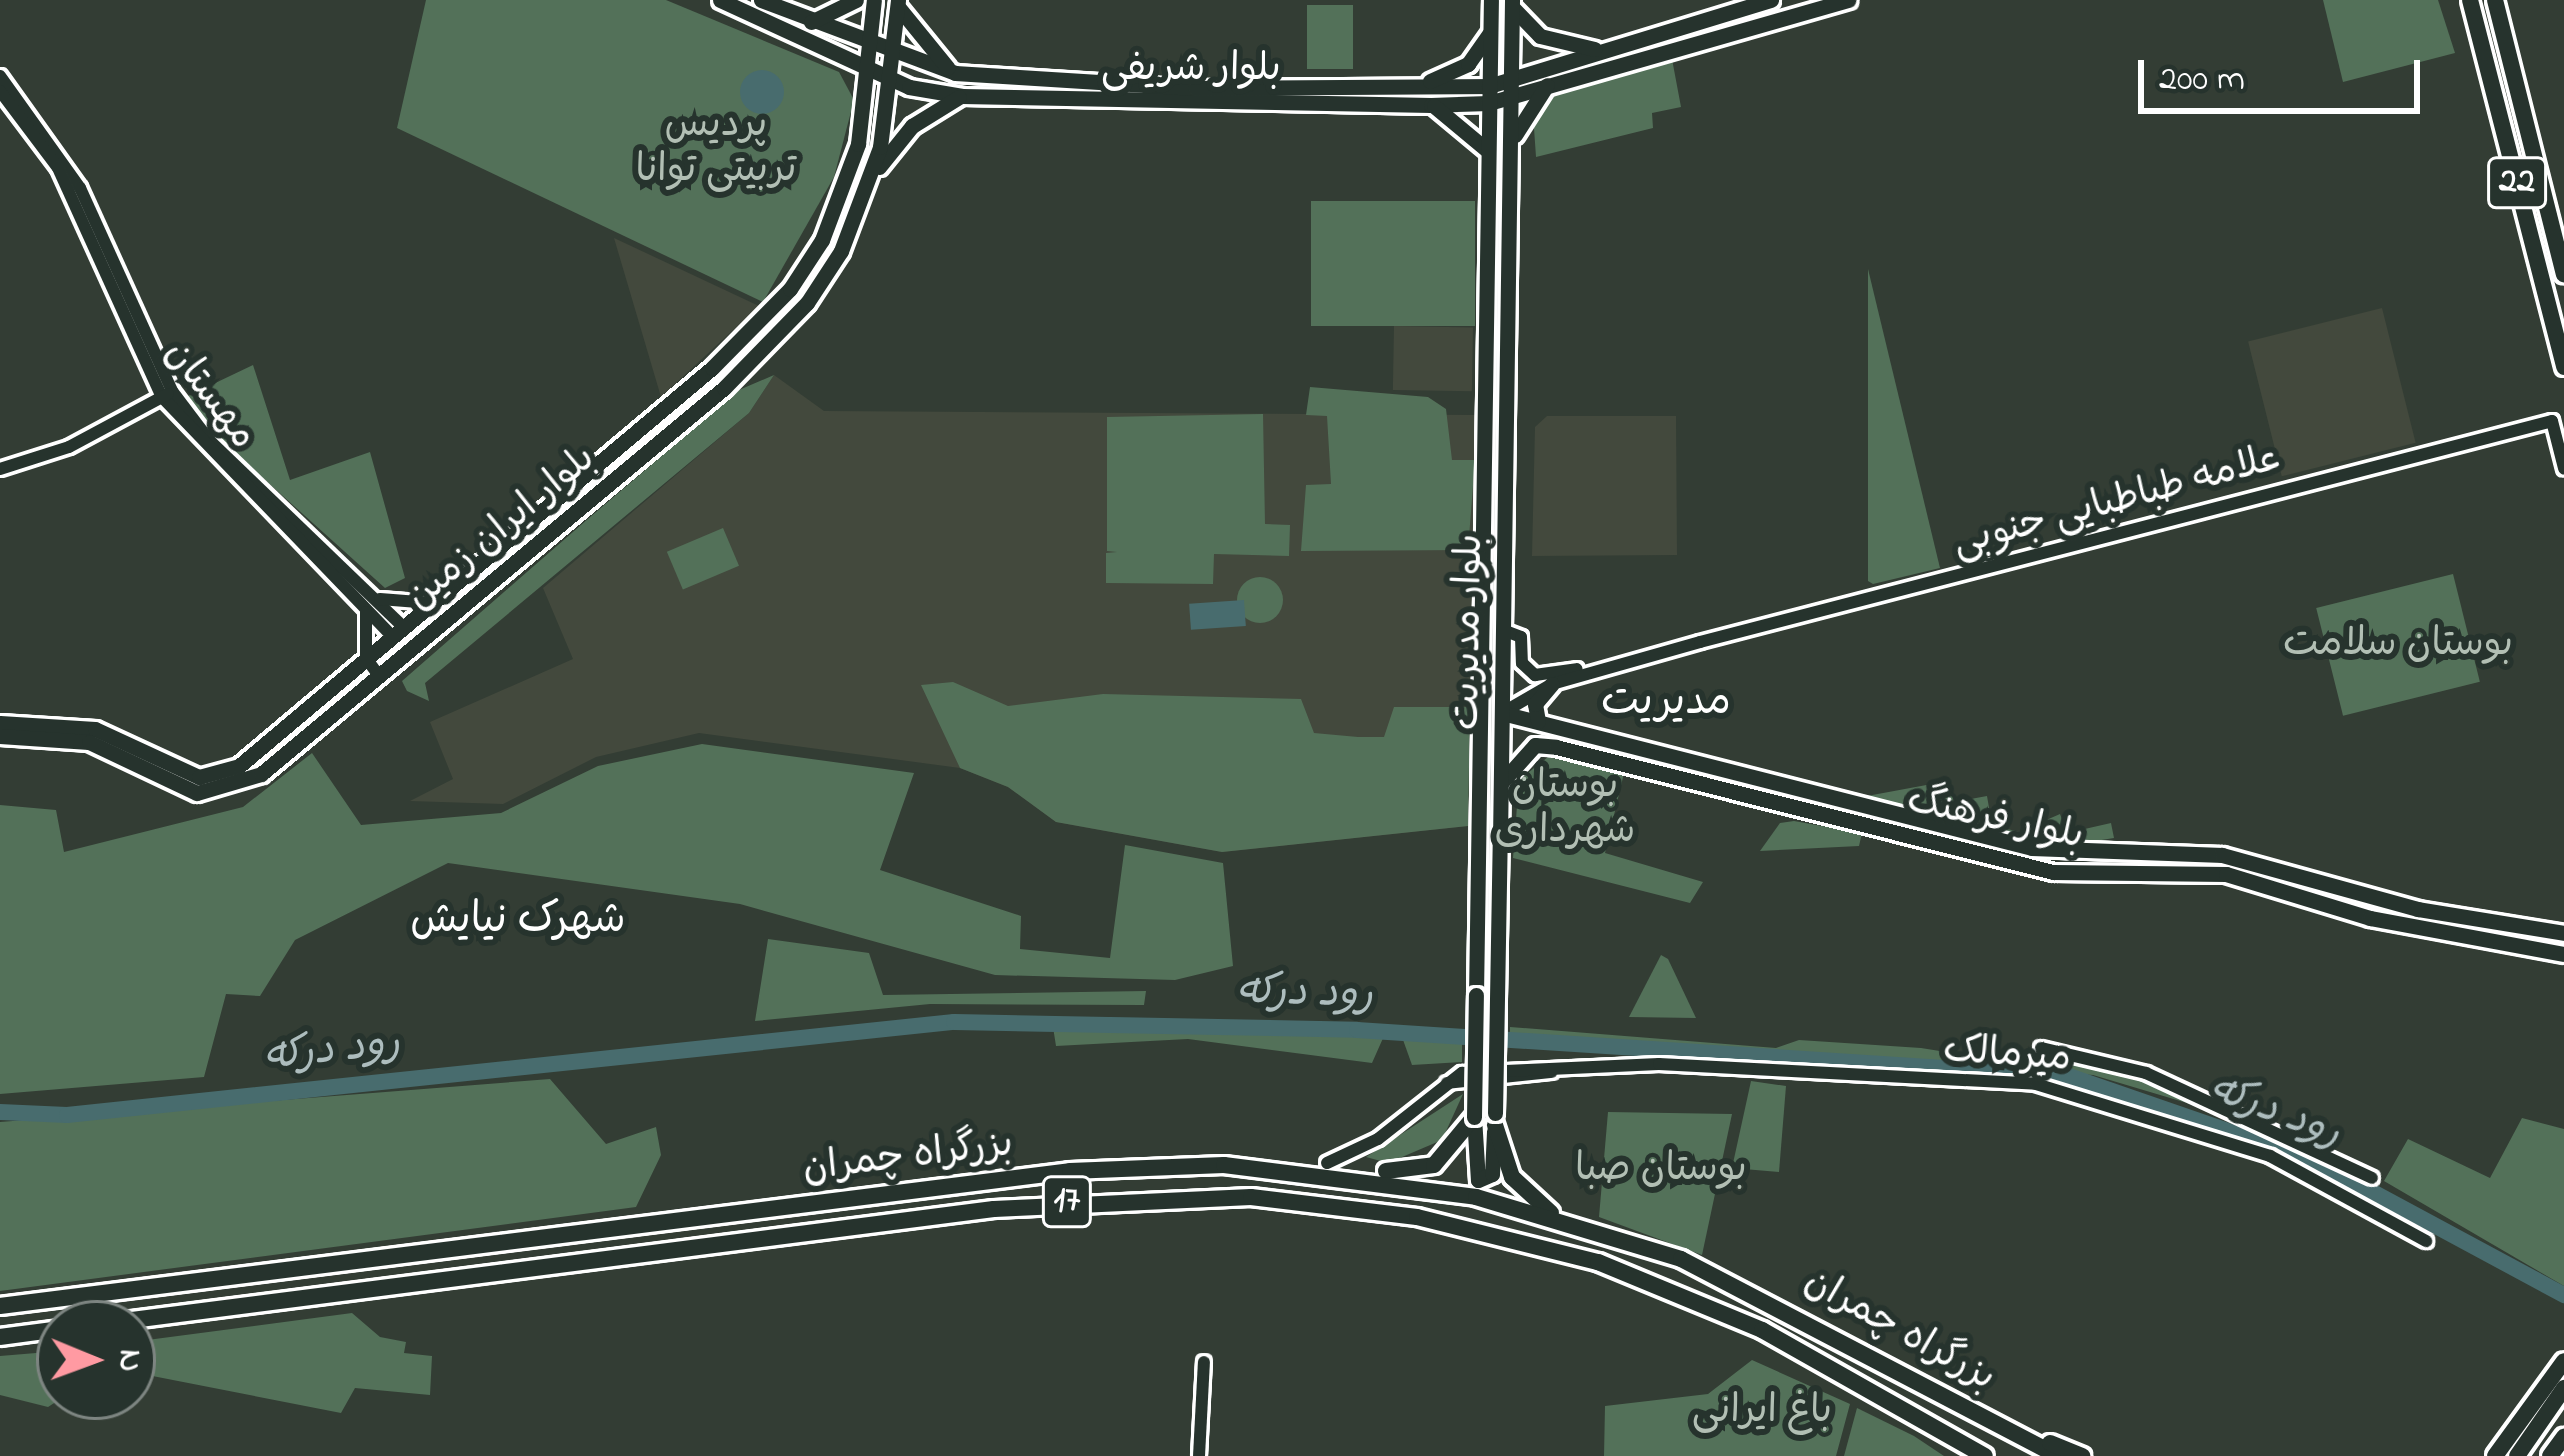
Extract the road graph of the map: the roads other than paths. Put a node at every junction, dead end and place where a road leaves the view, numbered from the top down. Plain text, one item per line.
1 (720, 0) edge
2 (760, 0) edge
3 (856, 0) edge
4 (874, 0) edge
5 (1491, 0) edge
6 (1771, 0) edge
7 (1849, 0) edge
8 (2460, 0) edge
9 (2470, 0) edge
10 (2495, 0) edge
11 (2507, 0) edge
12 (898, 3) edge
13 (1512, 4) edge
14 (1750, 6) junction
15 (811, 22) junction
16 (1756, 24) junction
17 (1491, 32) junction
18 (874, 46) junction
19 (1597, 49) junction
20 (897, 56) junction
21 (2484, 57) junction
22 (872, 69) junction
23 (955, 73) junction
24 (0, 76) edge
25 (1512, 76) junction
26 (1553, 78) junction
27 (2515, 79) junction
28 (895, 82) junction
29 (1415, 86) junction
30 (1489, 94) junction
31 (8, 95) edge
32 (1258, 95) junction
33 (1512, 95) junction
34 (962, 96) junction
35 (1431, 105) junction
36 (1511, 149) junction
37 (1488, 152) junction
38 (870, 179) junction
39 (1509, 231) junction
40 (1486, 232) junction
41 (2564, 274) edge
42 (2564, 367) edge
43 (167, 394) junction
44 (1484, 454) junction
45 (1506, 454) junction
46 (2564, 468) edge
47 (0, 470) edge
48 (371, 602) junction
49 (432, 603) junction
50 (1503, 630) junction
51 (397, 631) junction
52 (1700, 641) junction
53 (411, 648) junction
54 (366, 658) junction
55 (379, 676) junction
56 (1552, 684) junction
57 (1502, 712) junction
58 (1538, 721) junction
59 (0, 723) edge
60 (0, 736) edge
61 (1535, 745) junction
62 (1501, 783) junction
63 (2564, 933) edge
64 (2564, 954) edge
65 (2041, 1048) dead end
66 (1474, 1118) junction
67 (1495, 1119) junction
68 (1327, 1163) junction
69 (1224, 1165) junction
70 (2372, 1178) dead end
71 (1574, 1224) junction
72 (2426, 1241) dead end
73 (0, 1306) edge
74 (156, 1317) edge
75 (36, 1332) edge
76 (0, 1336) edge
77 (2564, 1361) edge
78 (1204, 1362) dead end
79 (2564, 1388) edge
80 (2013, 1431) junction
81 (2564, 1436) edge
82 (1199, 1456) edge
83 (1985, 1456) edge
84 (2058, 1456) edge
85 (2082, 1456) edge
86 (2495, 1456) edge
87 (2517, 1456) edge
88 (2550, 1456) edge

1 - 22 main road, بلوار شریفی
2 - 15 main road, بلوار شریفی
3 - 15 main road
4 - 18 main road, بلوار ایران زمین
5 - 17 main road, بلوار مدیریت
6 - 14 main road
7 - 16 main road
8 - 21 highway
9 - 21 highway, 22
10 - 27 highway, 22
11 - 27 highway
12 - 20 main road, بلوار ایران زمین
12 - 23 main road
13 - 19 main road
13 - 25 main road, بلوار مدیریت
14 - 16 main road
14 - 19 main road
15 - 18 main road, بلوار شریفی
16 - 26 main road
17 - 29 main road
17 - 30 main road, بلوار مدیریت
18 - 20 main road, بلوار شریفی
18 - 22 main road, بلوار ایران زمین
19 - 25 main road
20 - 23 main road, بلوار شریفی
20 - 28 main road, بلوار ایران زمین
21 - 42 highway, 22
22 - 28 main road, بلوار شریفی
22 - 49 main road, بلوار ایران زمین
23 - 32 main road, بلوار شریفی
24 - 31 street, مهستان
25 - 30 main road
25 - 33 main road, بلوار مدیریت
26 - 33 main road
26 - 36 main road
27 - 41 highway, 22
28 - 34 main road, بلوار شریفی
28 - 38 main road, بلوار ایران زمین
29 - 30 main road, بلوار شریفی
29 - 32 main road, بلوار شریفی
30 - 33 main road
30 - 35 main road, بلوار شریفی
30 - 37 main road, بلوار مدیریت
31 - 43 street, مهستان
32 - 34 main road, بلوار شریفی
32 - 35 main road, بلوار شریفی
33 - 36 main road, بلوار مدیریت
34 - 38 main road
35 - 37 main road
36 - 39 main road, بلوار مدیریت
37 - 40 main road, بلوار مدیریت
38 - 53 main road, بلوار ایران زمین
39 - 40 main road
39 - 45 main road, بلوار مدیریت
40 - 44 main road, بلوار مدیریت
43 - 47 street
43 - 48 street, مهستان
44 - 45 main road
44 - 66 main road, بلوار مدیریت, bridge
45 - 50 main road, بلوار مدیریت
46 - 52 street, علامه طباطبایی جنوبی
48 - 49 street
48 - 51 street, مهستان
48 - 54 street
49 - 51 main road, بلوار ایران زمین
50 - 52 street, علامه طباطبایی جنوبی
50 - 57 main road, بلوار مدیریت
51 - 53 main road
51 - 54 main road, بلوار ایران زمین
52 - 56 street, علامه طباطبایی جنوبی
53 - 55 main road, بلوار ایران زمین
54 - 55 street
54 - 59 main road, بلوار ایران زمین
55 - 60 main road, بلوار ایران زمین
56 - 57 street, علامه طباطبایی جنوبی
56 - 58 main road
57 - 58 main road, بلوار فرهنگ
57 - 62 main road, بلوار مدیریت
58 - 61 main road
58 - 63 main road, بلوار فرهنگ
61 - 62 main road
61 - 64 main road, بلوار فرهنگ
62 - 67 main road, بلوار مدیریت, bridge
65 - 70 street, میرمالک
66 - 67 main road, بلوار مدیریت
66 - 68 highway
67 - 71 highway
68 - 69 highway
68 - 72 street, میرمالک
69 - 71 highway, بزرگراه چمران / 17
69 - 73 highway, بزرگراه چمران / 17
71 - 80 highway, بزرگراه چمران / 17
74 - 83 highway, بزرگراه چمران / 17
75 - 76 highway
77 - 86 highway
78 - 82 street
79 - 87 highway
80 - 84 highway, بزرگراه چمران / 17
80 - 85 highway
81 - 88 highway

